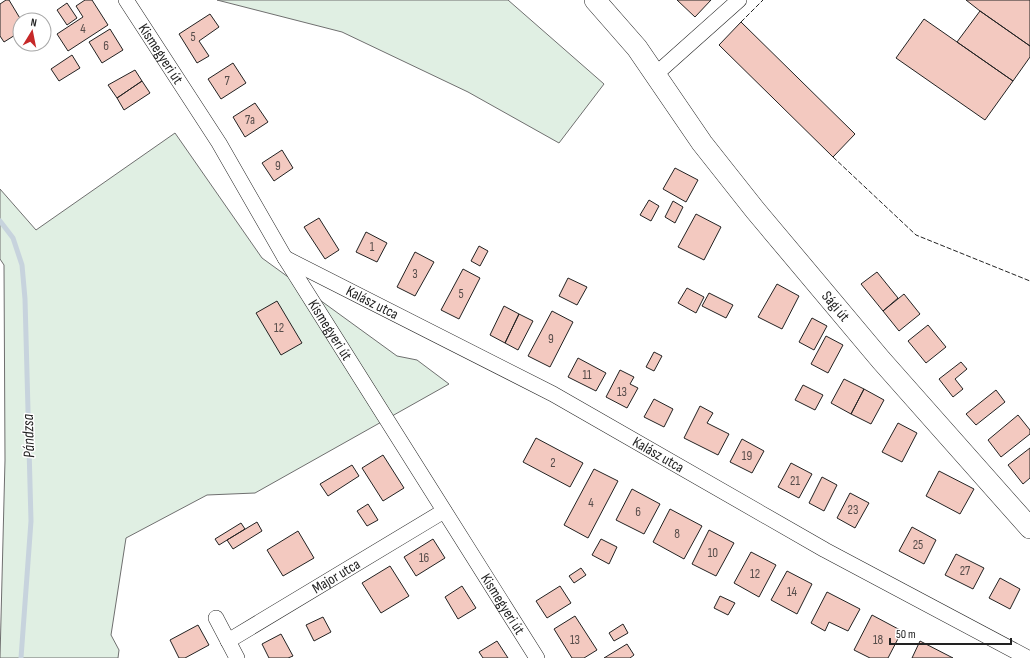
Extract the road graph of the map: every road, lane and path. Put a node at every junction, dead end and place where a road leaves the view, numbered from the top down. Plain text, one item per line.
1 (126, 0) edge
2 (595, 0) edge
3 (739, 0) edge
4 (656, 74) junction
5 (285, 258) junction
6 (444, 511) junction
7 (1030, 528) edge
8 (216, 618) dead end
9 (228, 641) junction
10 (237, 658) edge
11 (537, 658) edge
12 (1028, 658) edge

1 - 5 street, Kismegyeri út
2 - 4 main road, Sági út
3 - 4 street
4 - 7 main road, Sági út
5 - 6 street, Kismegyeri út
5 - 12 street, Kalász utca
6 - 9 street, Major utca
6 - 11 street, Kismegyeri út
8 - 9 street
9 - 10 street

